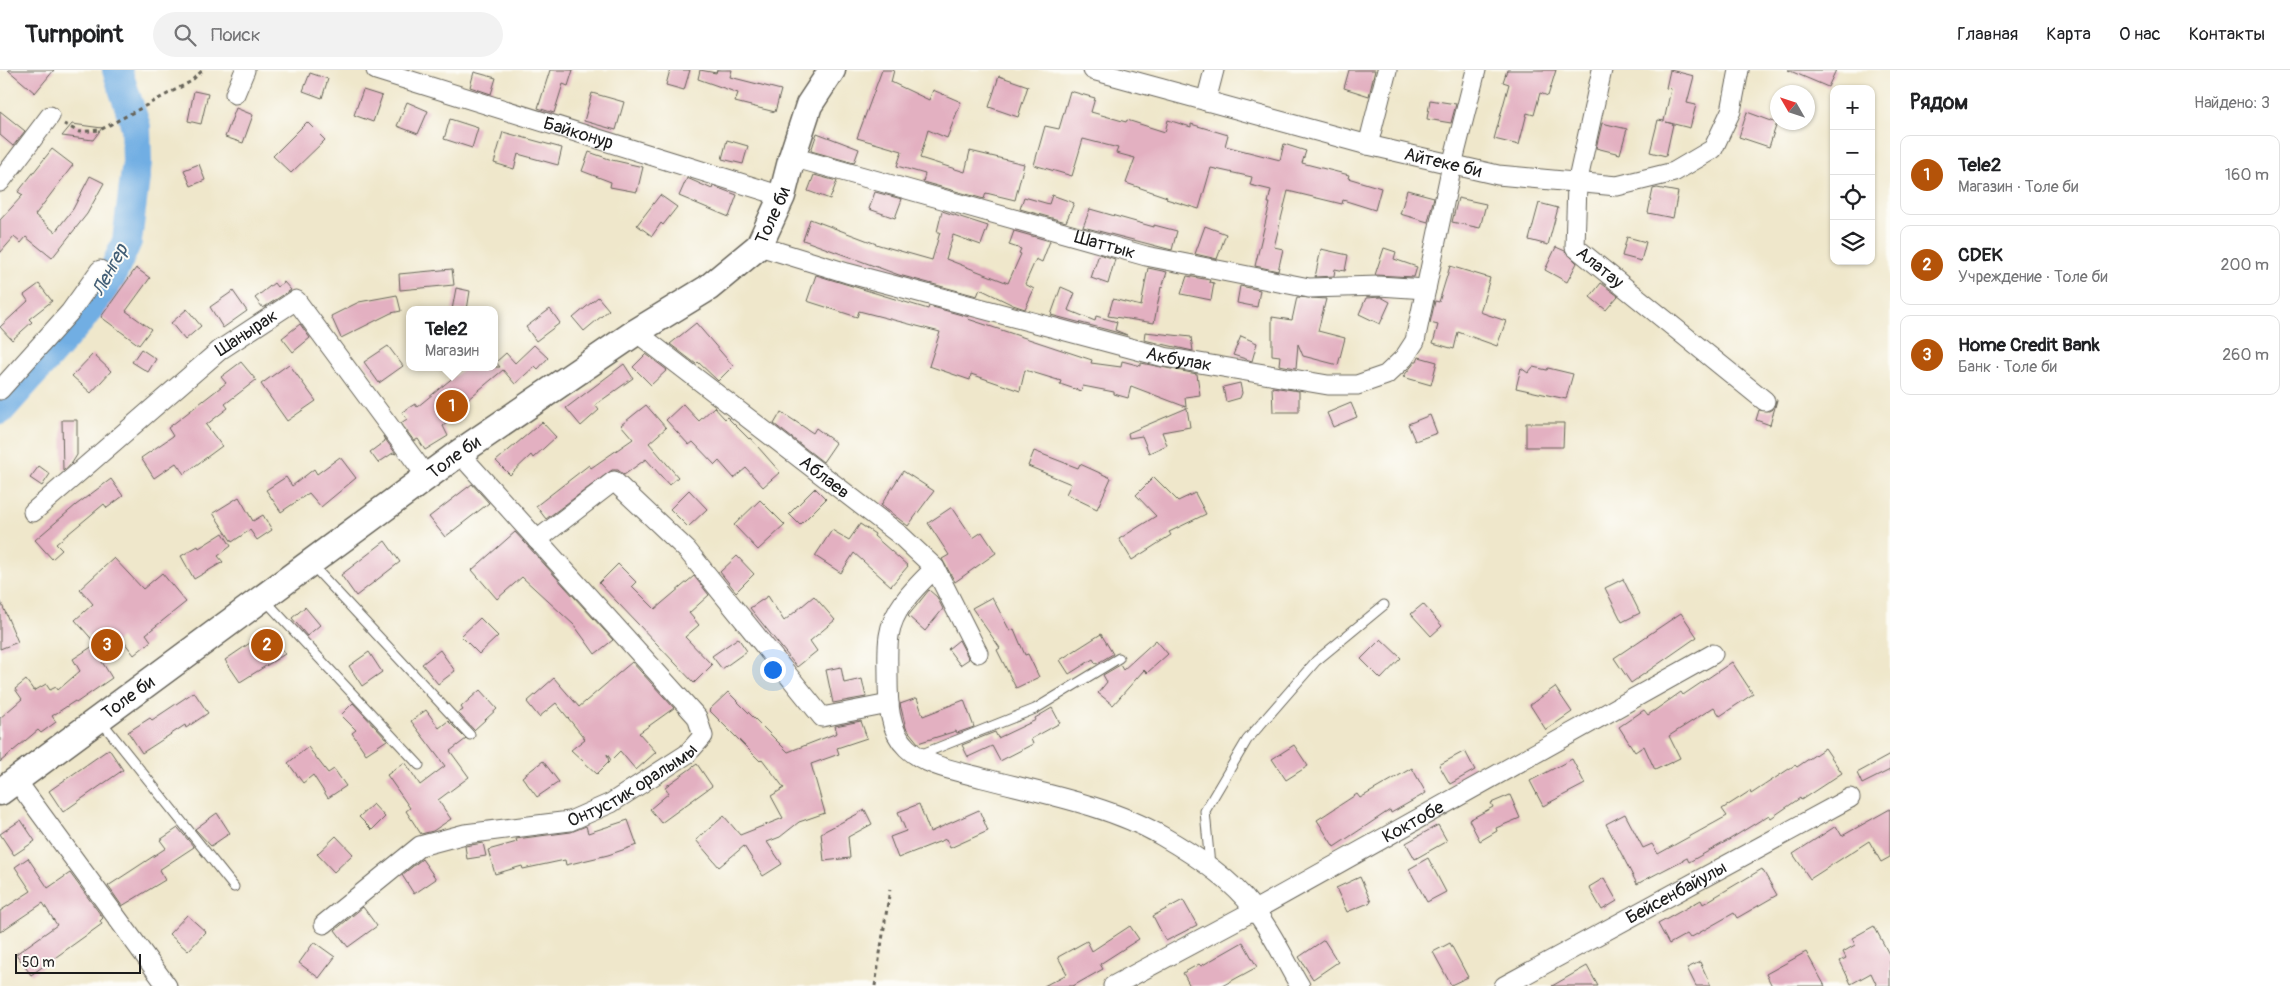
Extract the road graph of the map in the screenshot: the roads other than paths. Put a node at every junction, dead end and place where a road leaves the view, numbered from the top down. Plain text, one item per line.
1 (245, 70) edge
2 (376, 70) edge
3 (832, 70) edge
4 (1214, 70) edge
5 (1387, 70) edge
6 (1476, 70) edge
7 (1602, 70) edge
8 (1739, 70) edge
9 (1104, 71) edge
10 (235, 94) dead end
11 (1206, 101) junction
12 (50, 116) road end
13 (1368, 145) junction
14 (792, 157) junction
15 (1452, 165) junction
16 (0, 182) edge
17 (1577, 184) junction
18 (782, 196) junction
19 (758, 246) junction
20 (100, 270) dead end
21 (1426, 289) junction
22 (636, 332) junction
23 (0, 390) edge
24 (1765, 401) dead end
25 (459, 453) junction
26 (427, 477) junction
27 (33, 512) dead end
28 (537, 540) junction
29 (310, 563) junction
30 (934, 568) junction
31 (263, 598) junction
32 (1384, 606) dead end
33 (978, 653) dead end
34 (1713, 654) dead end
35 (1119, 658) dead end
36 (889, 704) junction
37 (99, 719) junction
38 (470, 735) dead end
39 (917, 756) junction
40 (420, 765) dead end
41 (8, 786) edge
42 (1850, 798) dead end
43 (1210, 867) junction
44 (234, 887) dead end
45 (1255, 910) junction
46 (324, 924) dead end
47 (167, 986) edge
48 (1112, 986) edge
49 (1300, 986) edge
50 (1504, 986) edge

1 - 10 street
2 - 18 street, Байконур
3 - 14 main road, Толе би
4 - 11 street
5 - 13 street
6 - 15 street, Акбулак
7 - 17 street, Алатау
8 - 17 street, Айтеке би
9 - 11 street, Айтеке би
11 - 13 street, Айтеке би
12 - 16 street
13 - 15 street, Айтеке би
14 - 18 main road, Толе би
14 - 21 street, Шаттык
15 - 17 street, Айтеке би
15 - 21 street, Акбулак
17 - 24 street, Алатау
18 - 19 main road, Толе би
19 - 21 street, Акбулак
19 - 22 main road, Толе би
20 - 23 street
22 - 25 main road, Толе би
22 - 30 street, Аблаев
25 - 26 main road, Толе би
25 - 28 street, Онтустик оралымы
26 - 27 street, Шанырак
26 - 29 main road, Толе би
28 - 36 street
28 - 46 street, Онтустик оралымы
29 - 31 main road, Толе би
29 - 38 lane
30 - 33 street, Аблаев
30 - 36 street
31 - 37 main road, Толе би
31 - 40 lane
32 - 43 lane
34 - 45 street, Коктобе
35 - 39 lane
36 - 39 street
37 - 41 main road, Толе би
37 - 44 lane
39 - 43 street
41 - 47 street
42 - 50 street, Бейсенбайулы
43 - 45 street
45 - 48 street, Коктобе
45 - 49 street

